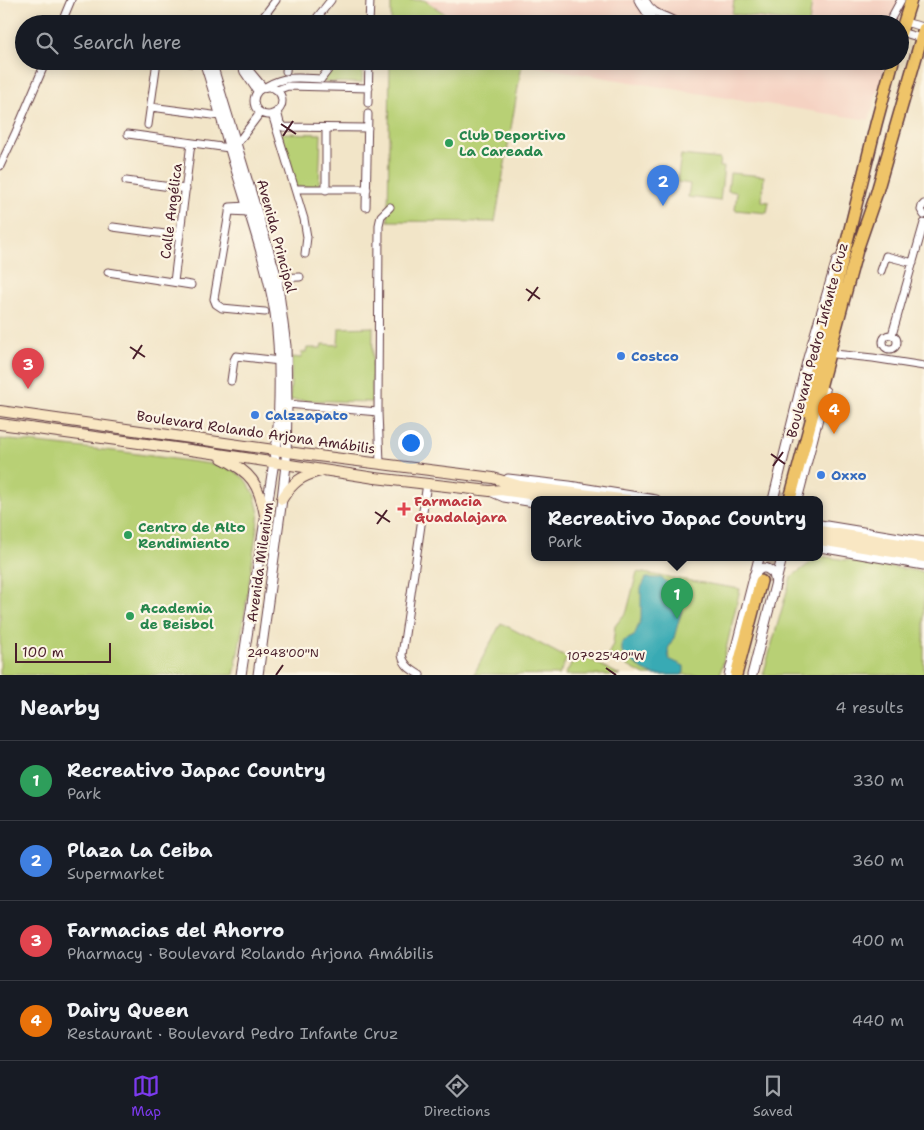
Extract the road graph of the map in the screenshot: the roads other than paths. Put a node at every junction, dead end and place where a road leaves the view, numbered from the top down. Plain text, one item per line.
1 (71, 0) edge
2 (276, 0) edge
3 (331, 0) edge
4 (370, 0) edge
5 (638, 0) edge
6 (645, 0) edge
7 (901, 0) edge
8 (911, 0) edge
9 (65, 15) edge
10 (265, 15) edge
11 (319, 15) edge
12 (369, 15) edge
13 (648, 15) edge
14 (660, 15) edge
15 (893, 15) edge
16 (906, 15) edge
17 (909, 31) edge
18 (909, 31) edge
19 (923, 33) edge
20 (42, 70) edge
21 (156, 70) edge
22 (211, 70) edge
23 (249, 70) edge
24 (329, 70) edge
25 (369, 70) edge
26 (891, 70) edge
27 (321, 83) junction
28 (263, 88) junction
29 (368, 88) junction
30 (277, 90) junction
31 (368, 103) dead end
32 (151, 106) junction
33 (260, 112) junction
34 (275, 113) junction
35 (368, 114) dead end
36 (224, 115) junction
37 (148, 125) dead end
38 (326, 128) junction
39 (368, 128) junction
40 (280, 129) junction
41 (128, 134) dead end
42 (192, 143) junction
43 (233, 147) junction
44 (0, 166) edge
45 (126, 181) dead end
46 (186, 189) junction
47 (296, 189) junction
48 (367, 189) junction
49 (326, 190) junction
50 (876, 195) junction
51 (924, 204) edge
52 (366, 207) dead end
53 (390, 207) dead end
54 (248, 209) junction
55 (924, 215) edge
56 (924, 223) edge
57 (113, 227) dead end
58 (180, 236) junction
59 (305, 254) dead end
60 (913, 263) junction
61 (881, 271) dead end
62 (108, 272) dead end
63 (300, 277) dead end
64 (273, 278) junction
65 (174, 282) junction
66 (191, 285) dead end
67 (265, 312) dead end
68 (892, 335) dead end
69 (834, 354) junction
70 (280, 361) junction
71 (924, 366) edge
72 (231, 380) dead end
73 (287, 404) junction
74 (0, 411) edge
75 (378, 412) junction
76 (0, 424) edge
77 (281, 451) junction
78 (212, 454) junction
79 (274, 462) junction
80 (380, 463) junction
81 (286, 464) junction
82 (324, 470) junction
83 (493, 478) junction
84 (426, 483) junction
85 (518, 489) junction
86 (490, 491) junction
87 (787, 495) edge
88 (552, 496) edge
89 (588, 496) edge
90 (631, 496) edge
91 (282, 499) junction
92 (531, 502) edge
93 (265, 516) junction
94 (823, 525) edge
95 (823, 531) edge
96 (823, 540) edge
97 (924, 542) edge
98 (823, 548) edge
99 (924, 548) edge
100 (924, 557) edge
101 (758, 561) edge
102 (783, 561) edge
103 (924, 565) edge
104 (765, 580) junction
105 (241, 675) edge
106 (258, 675) edge
107 (420, 675) edge
108 (729, 675) edge
109 (736, 675) edge
110 (743, 675) edge
111 (752, 675) edge

1 - 9 street
2 - 10 street
3 - 11 street
4 - 12 street
5 - 13 street
6 - 14 street
7 - 15 street
8 - 16 highway
17 - 19 street
18 - 19 street
19 - 50 highway, Boulevard Pedro Infante Cruz
20 - 44 street
21 - 32 street
22 - 36 street, Avenida Principal
23 - 28 street
24 - 27 street
25 - 29 street
26 - 87 highway, Boulevard Pedro Infante Cruz
27 - 28 street
27 - 29 street
27 - 30 street
28 - 30 street
28 - 33 street
29 - 31 street
30 - 34 street
32 - 36 street
32 - 37 street
33 - 34 street
33 - 43 street
34 - 40 street
35 - 39 street
36 - 43 street, Avenida Principal
38 - 39 street
38 - 40 street
38 - 49 street
39 - 48 street
40 - 47 street
41 - 42 street
42 - 43 street
42 - 46 street, Calle Angélica
43 - 54 street, Avenida Principal
43 - 64 street, Avenida Principal
45 - 46 street
46 - 58 street, Calle Angélica
47 - 49 street
47 - 59 street
48 - 49 street
48 - 52 street
50 - 69 street, Boulevard Pedro Infante Cruz
50 - 87 highway, Boulevard Pedro Infante Cruz
51 - 55 street
53 - 75 street
54 - 64 street, Avenida Principal
54 - 67 street
56 - 60 street
57 - 58 street
58 - 65 street, Calle Angélica
60 - 61 street
60 - 68 street
62 - 65 street
63 - 64 street
64 - 70 street, Avenida Principal
64 - 73 street, Avenida Principal
65 - 66 street
69 - 71 street
69 - 87 street, Boulevard Pedro Infante Cruz
70 - 72 street
70 - 77 street, Avenida Principal
73 - 75 street
73 - 77 street, Avenida Principal
74 - 77 main road, Boulevard Rolando Arjona Amábilis
75 - 80 street
76 - 78 main road, Boulevard Rolando Arjona Amábilis
77 - 79 street, Avenida Milenium
77 - 80 main road, Boulevard Rolando Arjona Amábilis
77 - 81 street, Avenida Milenium
78 - 79 main road, Boulevard Rolando Arjona Amábilis
78 - 93 main road
79 - 81 main road, Boulevard Rolando Arjona Amábilis
79 - 93 street, Avenida Milenium
80 - 83 main road, Boulevard Rolando Arjona Amábilis
81 - 82 main road, Boulevard Rolando Arjona Amábilis
81 - 91 street, Avenida Milenium
82 - 84 main road, Boulevard Rolando Arjona Amábilis
82 - 91 main road
83 - 85 main road
83 - 90 street, Boulevard Rolando Arjona Amábilis
84 - 86 main road, Boulevard Rolando Arjona Amábilis
84 - 107 street
85 - 86 main road
85 - 88 main road
85 - 89 main road
86 - 92 street, Boulevard Rolando Arjona Amábilis
91 - 106 street, Avenida Milenium
93 - 105 street, Avenida Milenium
94 - 97 street
95 - 99 main road
96 - 100 main road
98 - 103 street
101 - 104 street
102 - 104 street
104 - 108 street
104 - 109 highway
104 - 110 highway
104 - 111 street

